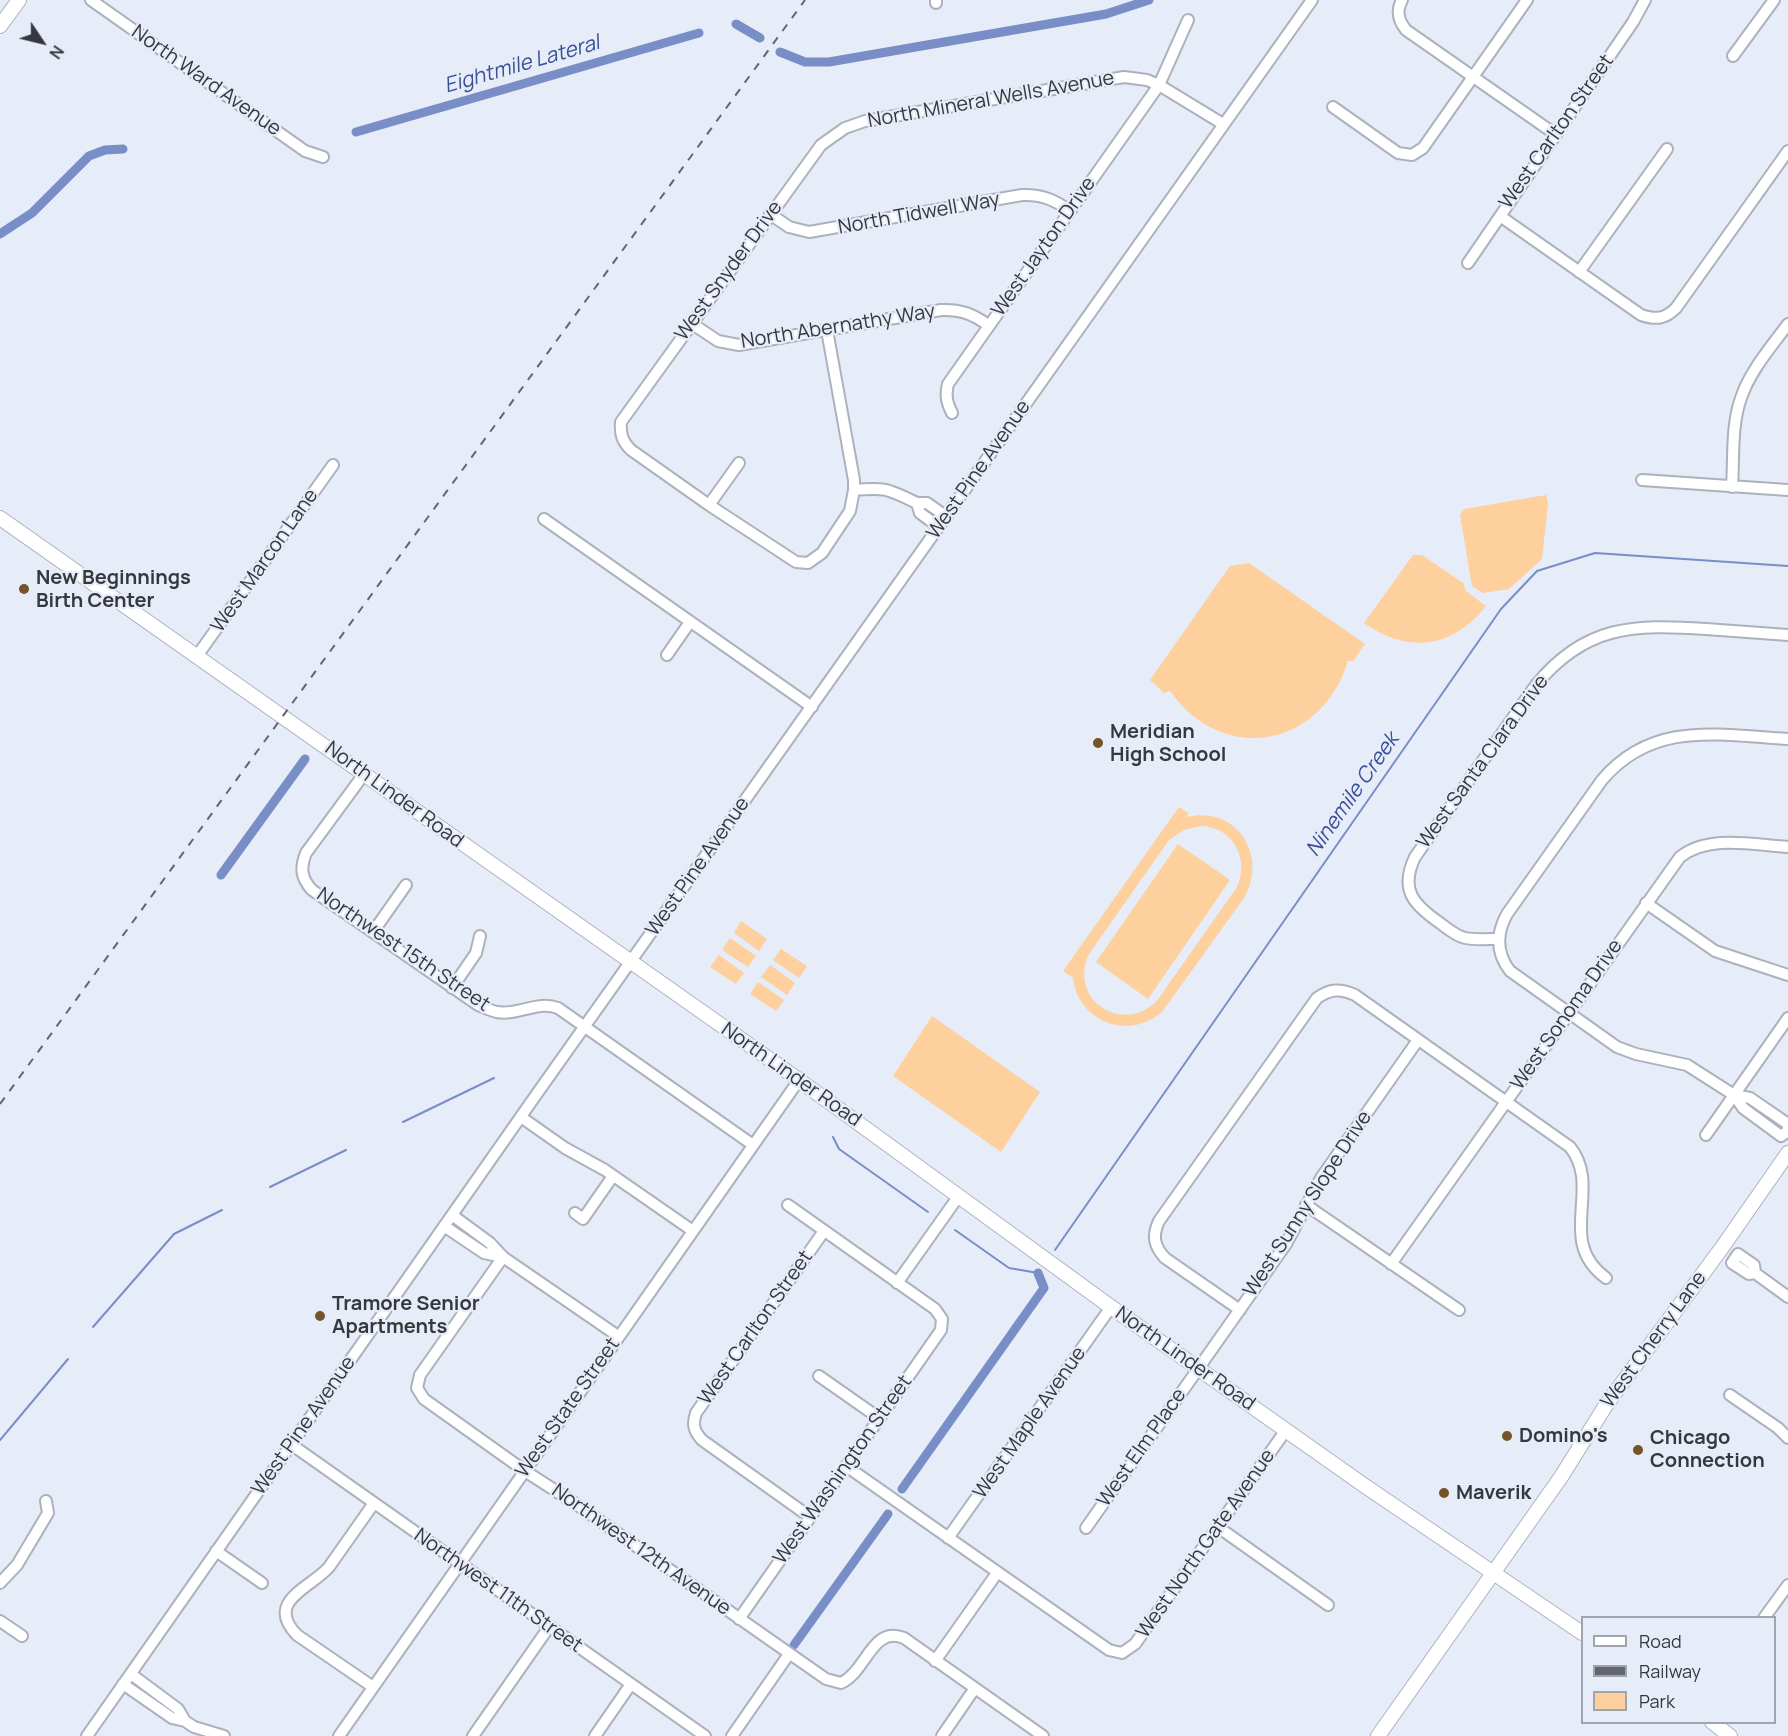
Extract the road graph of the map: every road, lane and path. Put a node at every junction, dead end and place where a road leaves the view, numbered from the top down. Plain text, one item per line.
1 (19, 0) edge
2 (91, 0) edge
3 (1312, 0) edge
4 (1402, 0) edge
5 (1527, 0) edge
6 (1645, 0) edge
7 (1774, 0) edge
8 (1188, 20) dead end
9 (0, 26) edge
10 (1733, 56) dead end
11 (1473, 78) junction
12 (1159, 85) junction
13 (1334, 107) dead end
14 (855, 124) joint
15 (1223, 124) junction
16 (1555, 134) junction
17 (1667, 149) dead end
18 (1788, 151) edge
19 (323, 158) dead end
20 (1070, 210) junction
21 (770, 214) junction
22 (1500, 216) junction
23 (1468, 263) dead end
24 (1579, 272) junction
25 (691, 323) junction
26 (1788, 324) edge
27 (988, 325) junction
28 (827, 330) junction
29 (952, 413) dead end
30 (739, 463) dead end
31 (333, 465) dead end
32 (1642, 480) dead end
33 (1732, 487) junction
34 (854, 490) junction
35 (1788, 490) edge
36 (916, 503) junction
37 (709, 505) junction
38 (947, 517) junction
39 (0, 518) edge
40 (543, 519) dead end
41 (939, 527) junction
42 (690, 622) junction
43 (1788, 635) edge
44 (667, 655) dead end
45 (197, 656) junction
46 (812, 707) junction
47 (1788, 739) edge
48 (364, 774) junction
49 (1788, 848) edge
50 (406, 885) dead end
51 (1646, 903) junction
52 (373, 932) junction
53 (480, 936) dead end
54 (1498, 939) junction
55 (631, 961) junction
56 (1788, 975) edge
57 (452, 988) junction
58 (1568, 1014) junction
59 (1788, 1018) edge
60 (585, 1026) junction
61 (1418, 1040) junction
62 (799, 1080) junction
63 (1734, 1095) junction
64 (1506, 1102) junction
65 (521, 1117) junction
66 (1788, 1129) edge
67 (1706, 1135) dead end
68 (753, 1145) junction
69 (1788, 1153) edge
70 (613, 1176) junction
71 (958, 1197) junction
72 (788, 1205) dead end
73 (1306, 1205) junction
74 (575, 1213) dead end
75 (452, 1215) junction
76 (444, 1226) junction
77 (693, 1231) junction
78 (824, 1231) junction
79 (1721, 1249) junction
80 (503, 1257) junction
81 (1391, 1264) junction
82 (1606, 1278) dead end
83 (897, 1283) junction
84 (1788, 1297) edge
85 (1111, 1307) junction
86 (1240, 1310) junction
87 (1459, 1310) dead end
88 (618, 1336) junction
89 (1199, 1368) junction
90 (819, 1376) dead end
91 (1731, 1395) dead end
92 (879, 1418) junction
93 (1286, 1431) junction
94 (1788, 1438) edge
95 (292, 1444) junction
96 (846, 1466) junction
97 (525, 1471) junction
98 (46, 1501) dead end
99 (374, 1503) junction
100 (810, 1517) junction
101 (1218, 1527) junction
102 (1086, 1528) dead end
103 (948, 1538) junction
104 (216, 1551) junction
105 (460, 1564) junction
106 (997, 1573) junction
107 (1494, 1573) junction
108 (0, 1583) edge
109 (262, 1583) dead end
110 (1788, 1585) edge
111 (1328, 1605) dead end
112 (1765, 1616) edge
113 (739, 1619) junction
114 (0, 1621) edge
115 (549, 1627) junction
116 (1581, 1632) edge
117 (22, 1636) dead end
118 (789, 1654) junction
119 (935, 1660) junction
120 (130, 1674) junction
121 (123, 1684) junction
122 (631, 1684) junction
123 (373, 1687) junction
124 (975, 1688) junction
125 (185, 1721) junction
126 (1715, 1724) edge
127 (87, 1736) edge
128 (224, 1736) edge
129 (339, 1736) edge
130 (473, 1736) edge
131 (595, 1736) edge
132 (705, 1736) edge
133 (732, 1736) edge
134 (942, 1736) edge
135 (1043, 1736) edge
136 (1378, 1736) edge
137 (1730, 1736) edge

1 - 9 main road
2 - 19 street, North Ward Avenue
3 - 15 street, West Pine Avenue
4 - 11 street
5 - 11 street
6 - 16 street, West Carlton Street
7 - 10 street
8 - 12 street, West Jayton Drive
11 - 13 street
11 - 16 street
12 - 14 street, North Mineral Wells Avenue
12 - 15 street, North Mineral Wells Avenue
12 - 20 street, West Jayton Drive
14 - 21 street, West Snyder Drive
15 - 38 street, West Pine Avenue
16 - 22 street, West Carlton Street
17 - 24 street
18 - 24 street
20 - 21 street, North Tidwell Way
20 - 27 street, West Jayton Drive
21 - 25 street, West Snyder Drive
22 - 23 street, West Carlton Street
22 - 24 street
25 - 28 street, North Abernathy Way
25 - 37 street, West Snyder Drive
26 - 33 street
27 - 28 street, North Abernathy Way
27 - 29 street, West Jayton Drive
28 - 34 street
30 - 37 street
31 - 45 street, West Marcon Lane
32 - 33 street
33 - 35 street
34 - 36 street
34 - 37 street
36 - 38 street
36 - 41 street
38 - 41 street, West Pine Avenue
39 - 45 main road, North Linder Road
40 - 42 street
41 - 46 street, West Pine Avenue
42 - 44 street
42 - 46 street
43 - 54 street, West Santa Clara Drive
45 - 48 main road, North Linder Road
46 - 55 street, West Pine Avenue
47 - 54 street
48 - 52 street, Northwest 15th Street
48 - 55 main road, North Linder Road
49 - 51 street, West Sonoma Drive
50 - 52 street
51 - 56 street
51 - 58 street, West Sonoma Drive
52 - 57 street, Northwest 15th Street
53 - 57 street
54 - 58 street
55 - 60 street, West Pine Avenue
55 - 62 main road, North Linder Road
57 - 60 street, Northwest 15th Street
58 - 63 street
58 - 64 street, West Sonoma Drive
59 - 63 street
60 - 65 street, West Pine Avenue
60 - 68 street, Northwest 15th Street
61 - 64 street
61 - 73 street, West Sunny Slope Drive
61 - 86 street
62 - 68 street, West State Street
62 - 71 main road, North Linder Road
63 - 66 street
63 - 67 street
64 - 81 street, West Sonoma Drive
64 - 82 street
65 - 70 street
65 - 75 street, West Pine Avenue
68 - 77 street, West State Street
69 - 79 main road, West Cherry Lane
70 - 74 street
70 - 77 street
71 - 83 street
71 - 85 main road, North Linder Road
72 - 78 street
73 - 81 street
73 - 86 street, West Sunny Slope Drive
75 - 76 street, West Pine Avenue
75 - 80 street
76 - 80 street
76 - 95 street, West Pine Avenue
77 - 88 street, West State Street
78 - 83 street
78 - 100 street, West Carlton Street
79 - 84 street
79 - 107 main road, West Cherry Lane
80 - 88 street
80 - 97 street, Northwest 12th Avenue
81 - 87 street
83 - 92 street, West Washington Street
85 - 89 main road, North Linder Road
85 - 103 street, West Maple Avenue
86 - 89 street, West Sunny Slope Drive
88 - 97 street, West State Street
89 - 93 main road, North Linder Road
89 - 102 street, West Elm Place
90 - 92 street
91 - 94 street
92 - 96 street, West Washington Street
93 - 101 street, West North Gate Avenue
93 - 107 main road, North Linder Road
95 - 99 street, Northwest 11th Street
95 - 104 street, West Pine Avenue
96 - 100 street, West Washington Street
96 - 103 street
97 - 105 street, West State Street
97 - 113 street, Northwest 12th Avenue
98 - 108 street
99 - 105 street, Northwest 11th Street
99 - 123 street
100 - 113 street, West Washington Street
101 - 106 street, West North Gate Avenue
101 - 111 street
103 - 106 street
104 - 109 street
104 - 120 street, West Pine Avenue
105 - 115 street, Northwest 11th Street
105 - 123 street, West State Street
106 - 119 street
107 - 116 main road, North Linder Road
107 - 136 main road, West Cherry Lane
110 - 112 street
113 - 118 street, Northwest 12th Avenue
114 - 117 street
115 - 122 street, Northwest 11th Street
115 - 130 street
118 - 119 street, Northwest 12th Avenue
118 - 133 street
119 - 124 street
120 - 121 street, West Pine Avenue
120 - 125 street
121 - 125 street
121 - 127 street, West Pine Avenue
122 - 131 street
122 - 132 street, Northwest 11th Street
123 - 129 street, West State Street
124 - 134 street
124 - 135 street
125 - 128 street
126 - 137 main road

